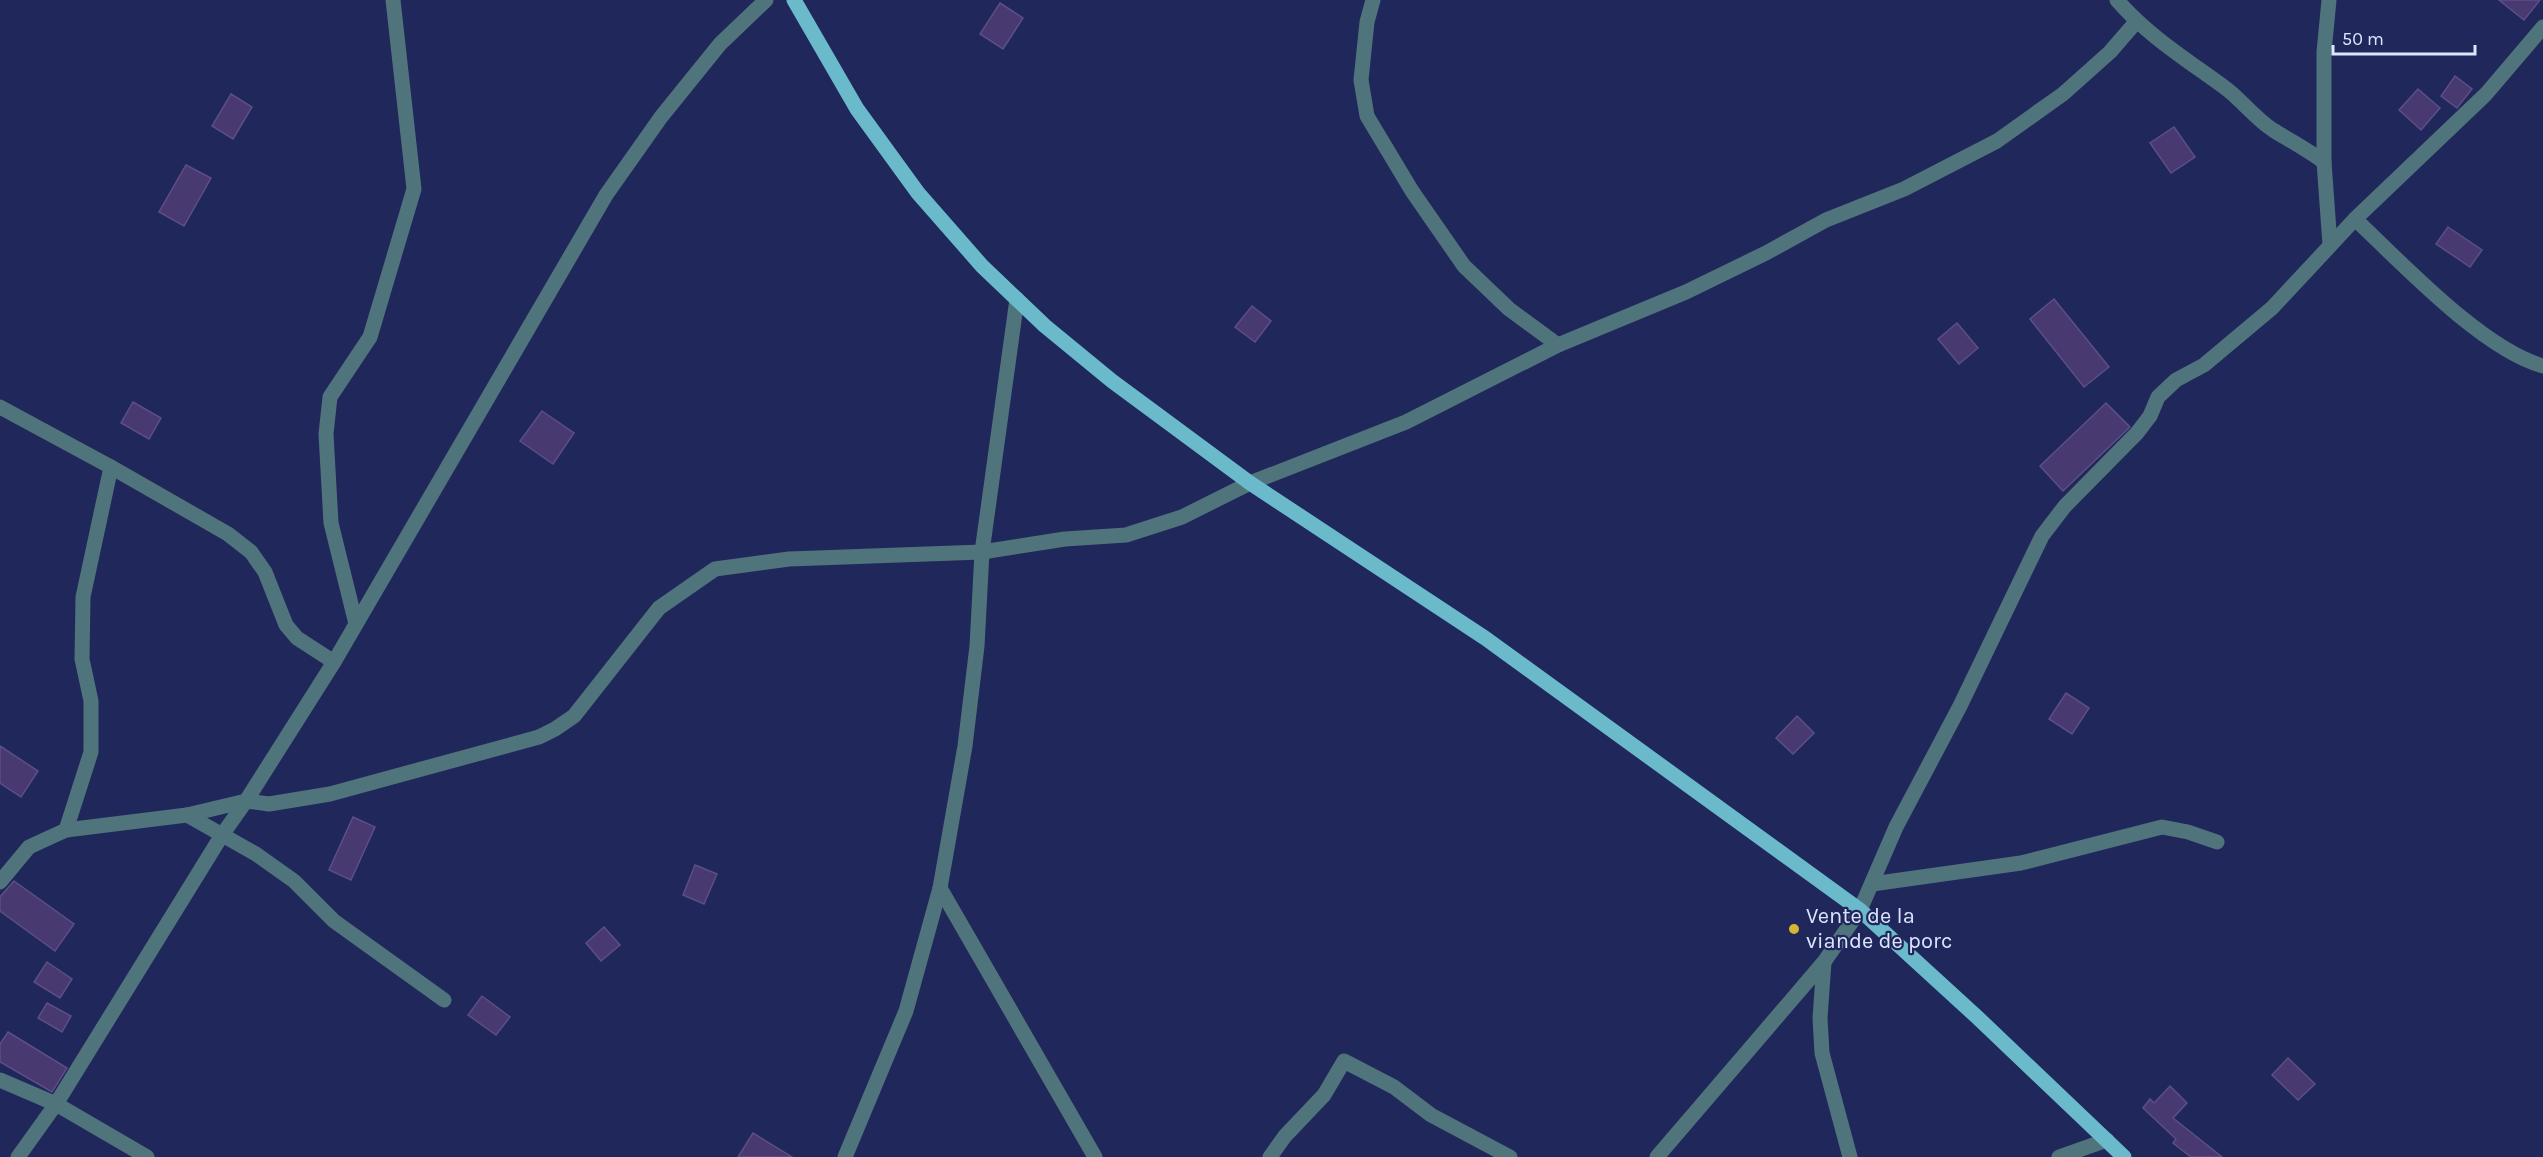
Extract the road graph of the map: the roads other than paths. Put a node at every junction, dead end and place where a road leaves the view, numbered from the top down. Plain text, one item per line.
1 (393, 0) edge
2 (766, 0) edge
3 (794, 0) edge
4 (1373, 0) edge
5 (2117, 0) edge
6 (2329, 0) edge
7 (2136, 22) junction
8 (2543, 27) edge
9 (2324, 162) junction
10 (2355, 219) junction
11 (2330, 245) junction
12 (1017, 299) junction
13 (1558, 345) junction
14 (2543, 366) edge
15 (0, 407) edge
16 (111, 467) junction
17 (1250, 483) junction
18 (982, 552) junction
19 (356, 624) junction
20 (334, 663) junction
21 (246, 801) junction
22 (188, 816) junction
23 (66, 830) junction
24 (222, 835) junction
25 (2217, 842) dead end
26 (0, 882) edge
27 (1872, 884) junction
28 (940, 888) junction
29 (1860, 910) junction
30 (1824, 962) junction
31 (444, 1000) dead end
32 (0, 1080) edge
33 (56, 1104) junction
34 (2107, 1140) junction
35 (18, 1157) edge
36 (147, 1157) edge
37 (845, 1157) edge
38 (1095, 1157) edge
39 (1270, 1157) edge
40 (1510, 1157) edge
41 (1658, 1157) edge
42 (1850, 1157) edge
43 (2060, 1157) edge
44 (2124, 1157) edge

1 - 19 street
2 - 19 street
3 - 12 main road
4 - 13 street
5 - 7 street
6 - 9 street
7 - 9 street
7 - 13 street
8 - 10 street
9 - 11 street
10 - 11 street
10 - 14 street
11 - 27 street
12 - 17 main road
12 - 18 street
13 - 17 street
15 - 16 street
16 - 20 street
16 - 23 street
17 - 18 street
17 - 29 main road
18 - 21 street
18 - 28 street
19 - 20 street
20 - 21 street
21 - 22 street
21 - 24 street
22 - 23 street
22 - 24 street
23 - 26 street
24 - 31 street
24 - 33 street
25 - 27 street
27 - 29 street
28 - 37 street
28 - 38 street
29 - 30 street
29 - 34 main road
30 - 41 street
30 - 42 street
32 - 33 street
33 - 35 street
33 - 36 street
34 - 43 street
34 - 44 main road
39 - 40 street

